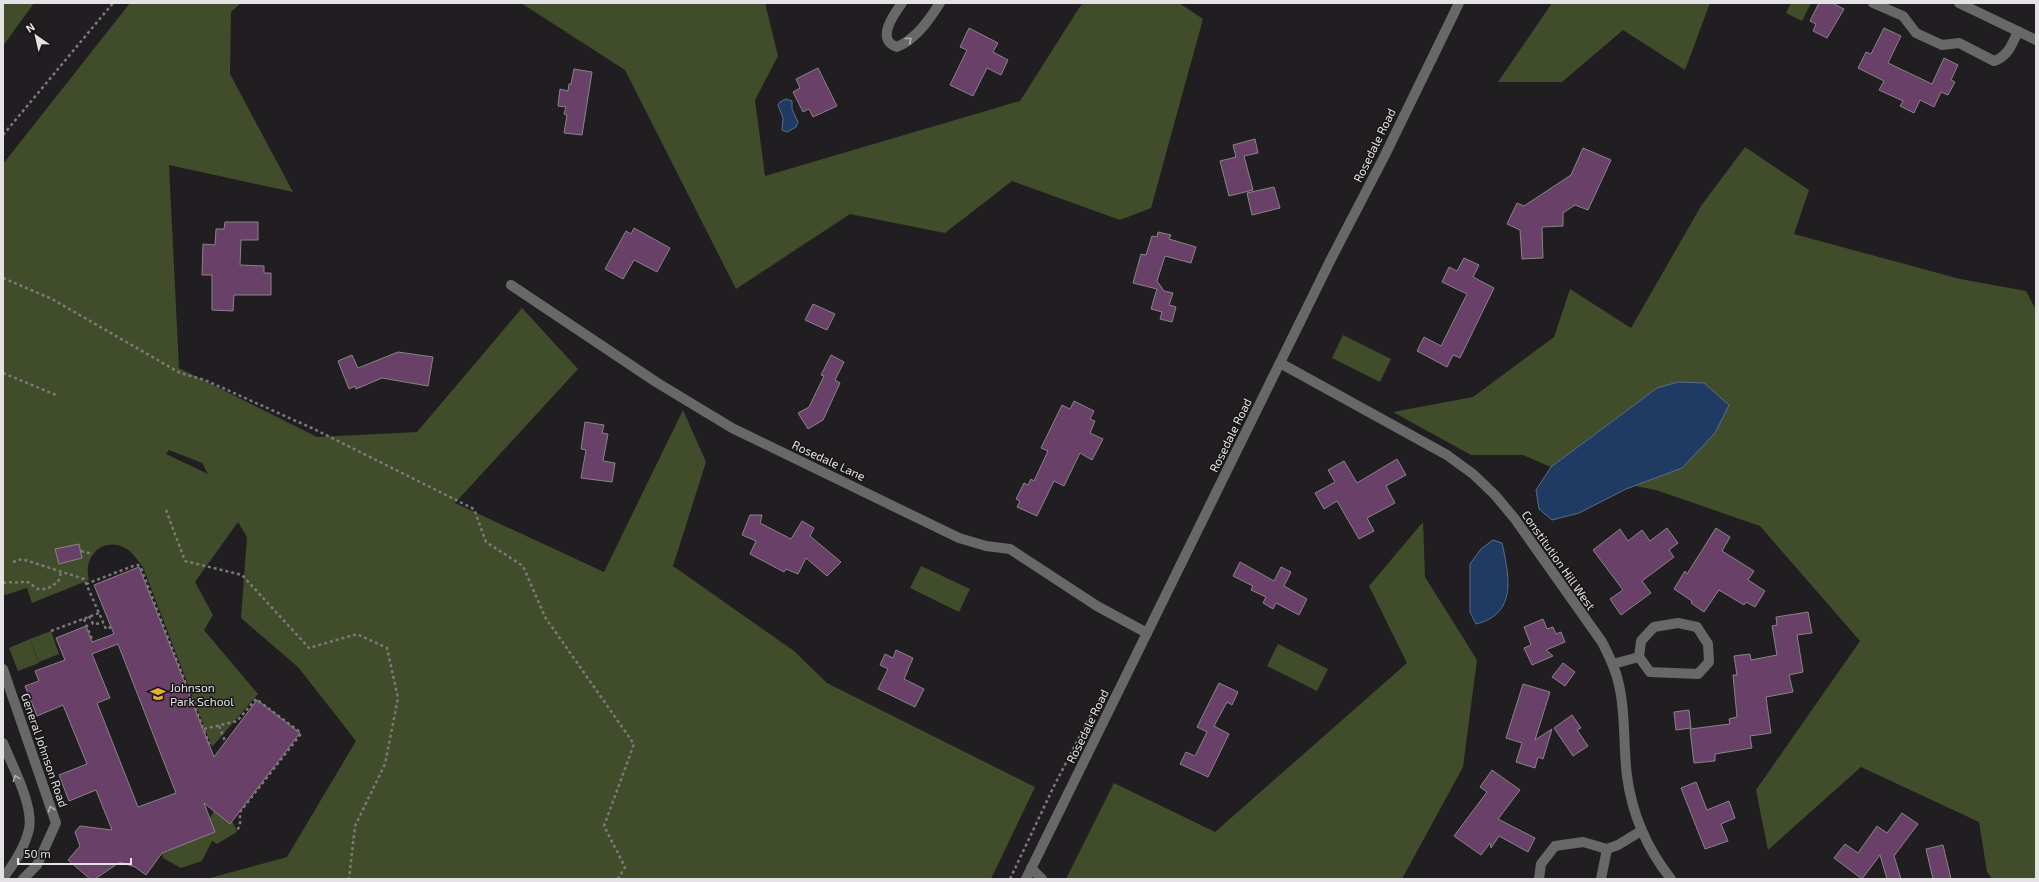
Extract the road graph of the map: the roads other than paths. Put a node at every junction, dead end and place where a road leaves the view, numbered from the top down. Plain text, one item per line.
1 (902, 3) edge
2 (940, 3) edge
3 (1459, 3) edge
4 (1873, 3) edge
5 (1959, 3) edge
6 (2018, 31) junction
7 (2036, 40) edge
8 (511, 285) dead end
9 (1280, 363) junction
10 (1147, 633) junction
11 (1639, 656) junction
12 (1613, 664) junction
13 (3, 669) edge
14 (3, 743) edge
15 (1642, 831) junction
16 (1607, 849) junction
17 (1031, 868) junction
18 (3, 878) edge
19 (23, 879) edge
20 (1026, 879) edge
21 (1042, 879) edge
22 (1539, 879) edge
23 (1601, 879) edge
24 (1672, 879) edge

1 -> 2 street
3 - 9 street, Rosedale Road
4 - 6 street
5 - 6 street
6 - 7 street
8 - 10 street, Rosedale Lane
9 - 10 street, Rosedale Road
9 - 12 street, Constitution Hill West
10 - 17 street, Rosedale Road
11 - 11 street
11 - 12 street
12 - 15 street, Constitution Hill West
19 -> 13 street, General Johnson Road
18 -> 14 street
15 - 16 street
15 - 24 street, Constitution Hill West
16 - 22 street
16 - 23 street
17 - 20 street, Rosedale Road
17 - 21 street

